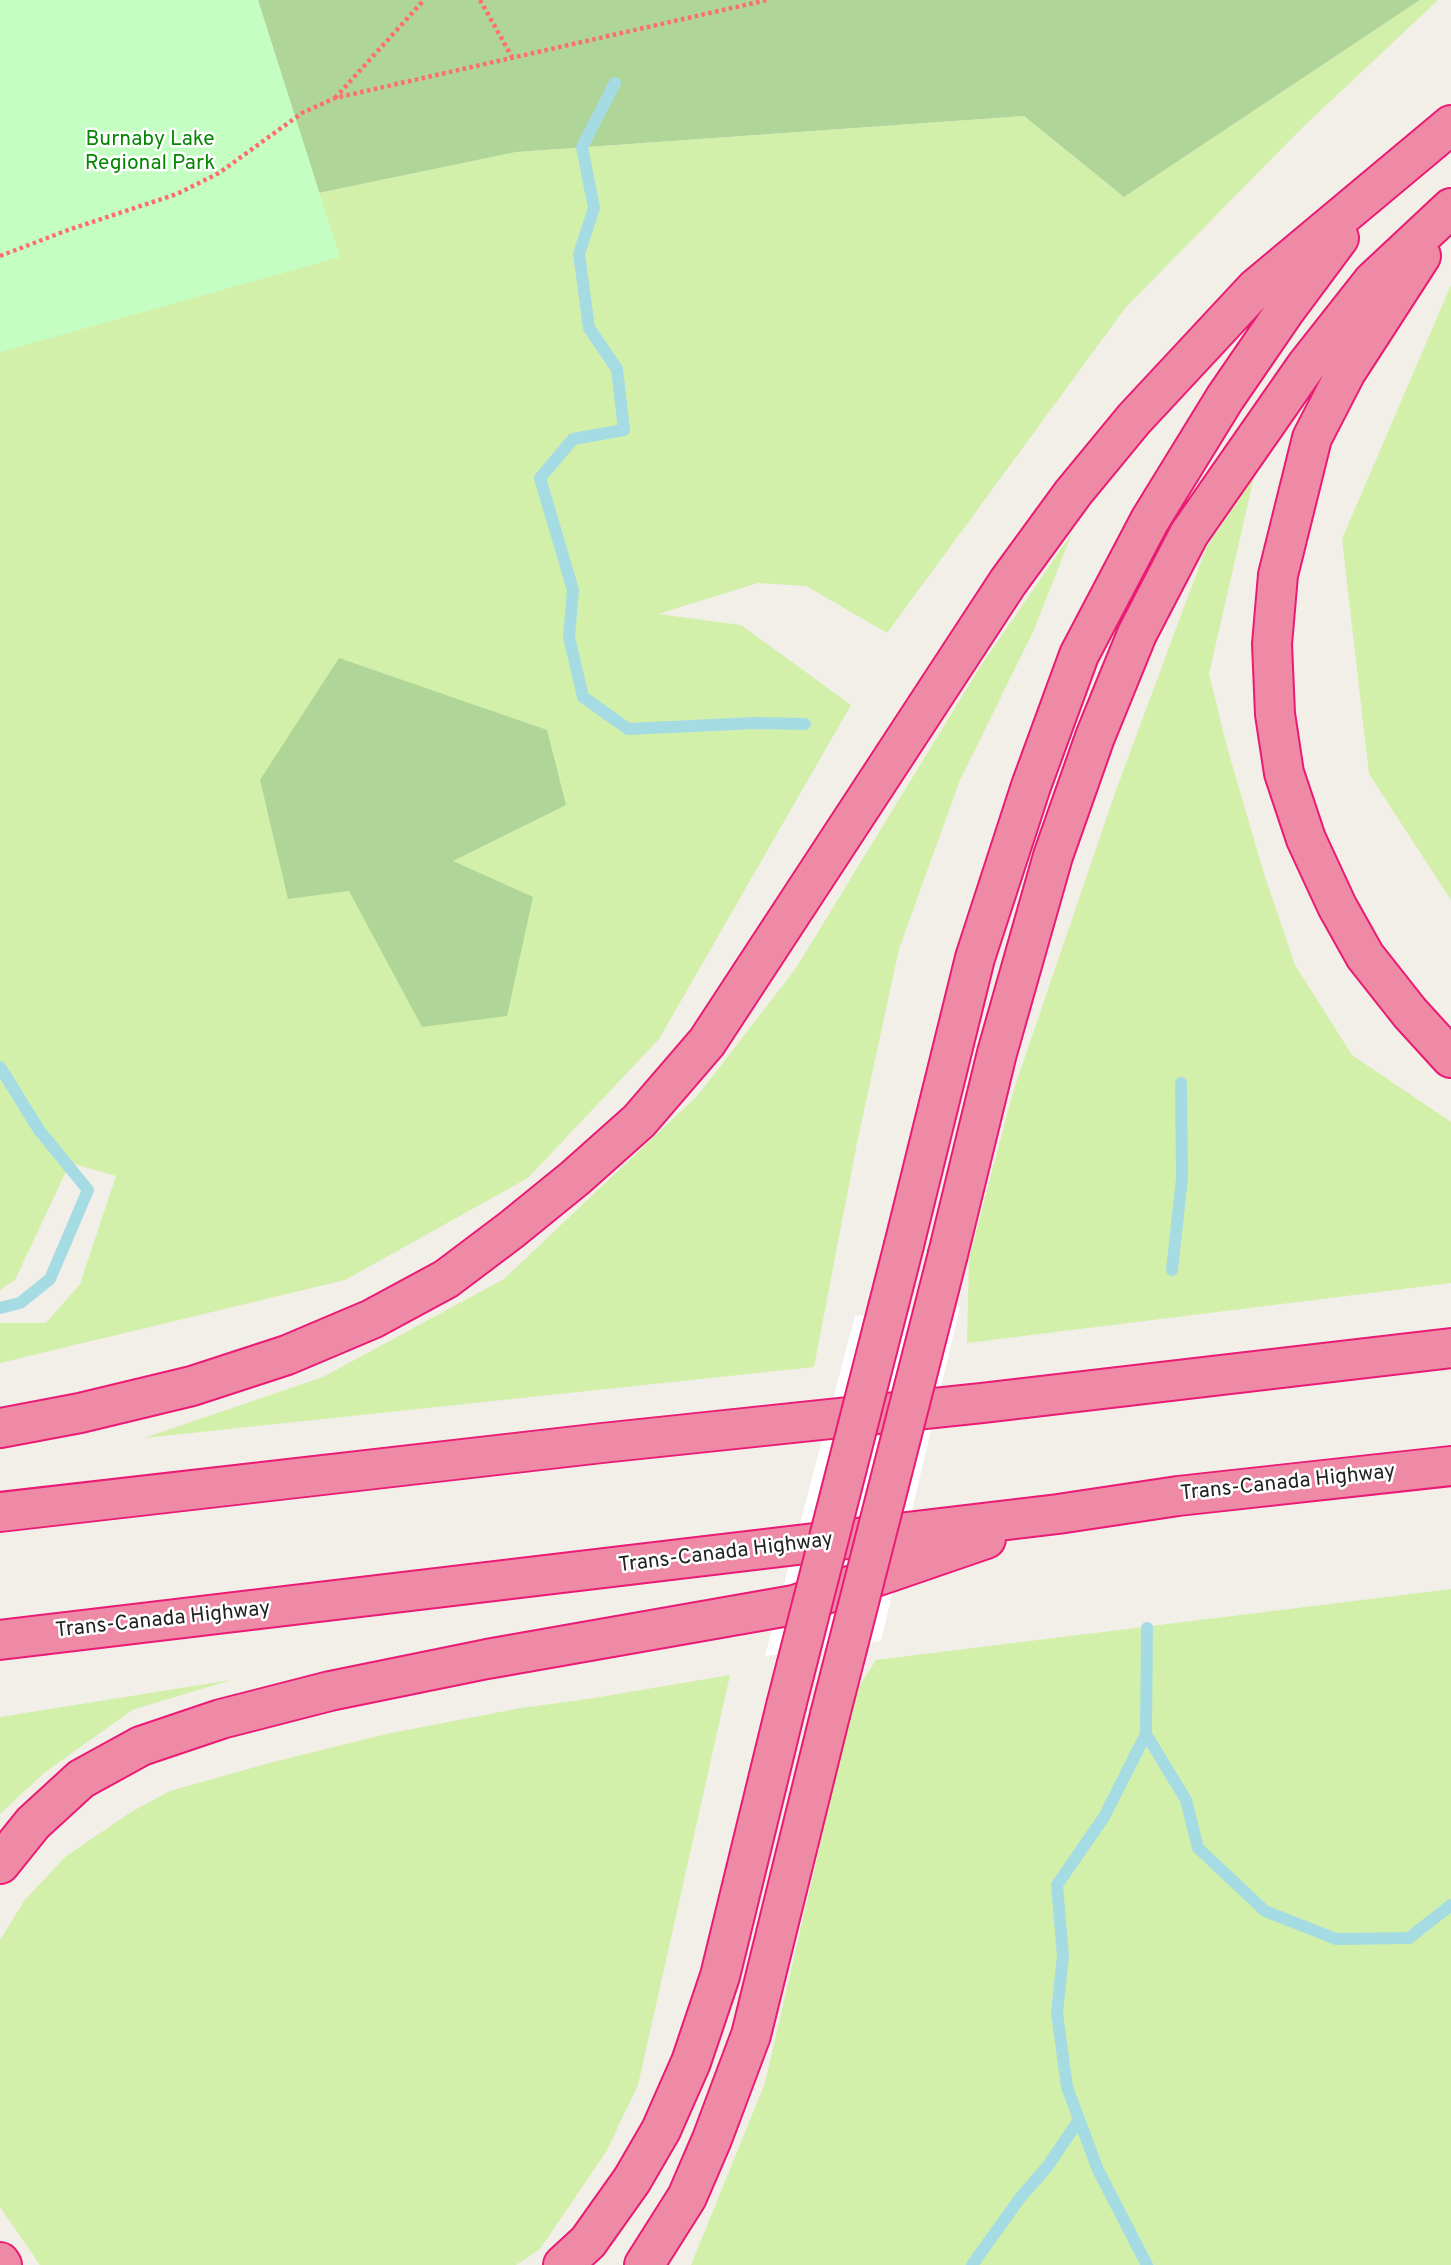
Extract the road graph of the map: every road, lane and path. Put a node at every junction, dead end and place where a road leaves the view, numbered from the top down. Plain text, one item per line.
1 (424, 0) edge
2 (480, 0) edge
3 (767, 0) edge
4 (512, 57) junction
5 (335, 98) junction
6 (1451, 124) edge
7 (1377, 185) junction
8 (1451, 209) edge
9 (0, 256) edge
10 (1451, 1058) edge
11 (1451, 1348) edge
12 (0, 1428) edge
13 (1451, 1466) edge
14 (0, 1513) edge
15 (1058, 1514) junction
16 (0, 1640) edge
17 (0, 1864) edge
18 (563, 2265) edge
19 (645, 2265) edge

1 - 5 path
2 - 4 path
3 - 4 path
4 - 5 path
5 - 9 path
6 - 7 highway
7 - 12 highway
7 - 18 highway, bridge
8 - 10 highway
8 - 19 highway, bridge
11 - 14 highway
13 - 15 highway, Trans-Canada Highway
15 - 16 highway, Trans-Canada Highway
15 - 17 highway

